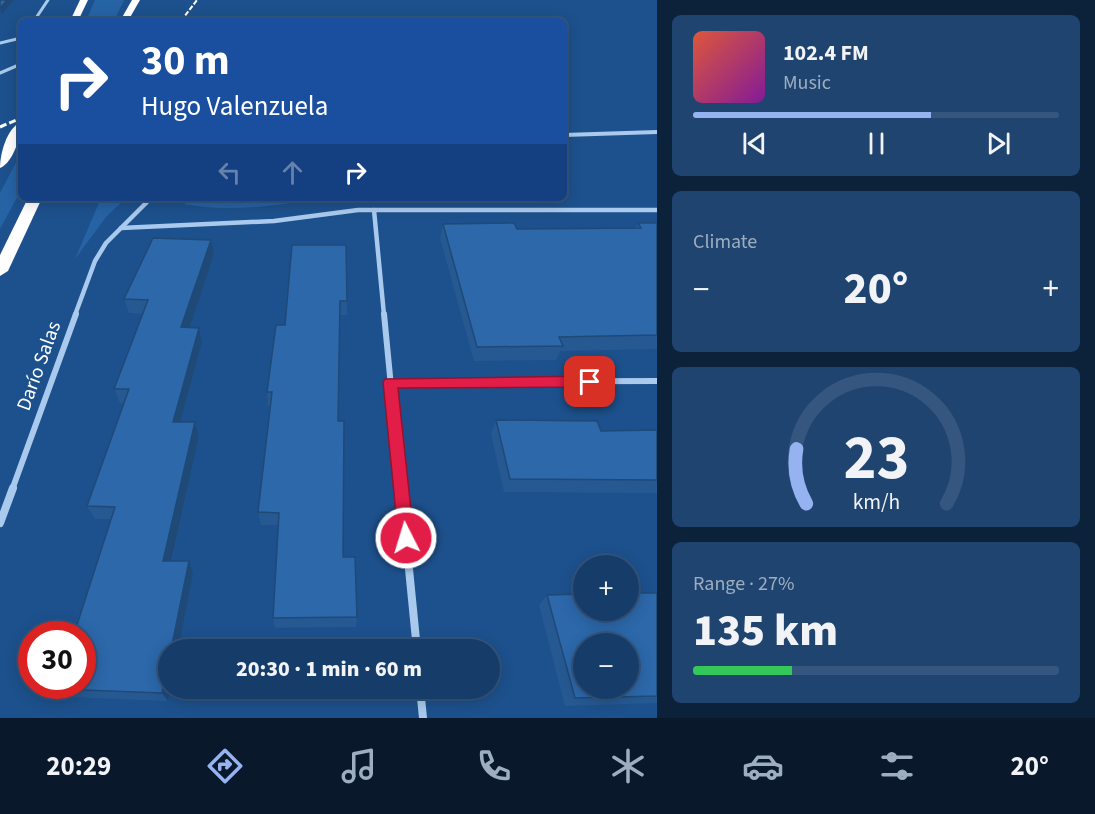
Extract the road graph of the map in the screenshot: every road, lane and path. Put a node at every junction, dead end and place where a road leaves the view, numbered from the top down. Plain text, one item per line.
1 (48, 0) edge
2 (84, 0) edge
3 (136, 0) edge
4 (36, 18) edge
5 (75, 18) edge
6 (126, 18) edge
7 (18, 39) edge
8 (0, 42) edge
9 (18, 67) edge
10 (0, 73) edge
11 (18, 130) edge
12 (657, 132) edge
13 (567, 135) edge
14 (0, 164) edge
15 (34, 201) edge
16 (147, 201) edge
17 (374, 210) junction
18 (657, 210) edge
19 (121, 228) junction
20 (0, 271) edge
21 (657, 381) edge
22 (390, 382) junction
23 (0, 523) edge
24 (416, 639) edge
25 (421, 699) edge
26 (423, 718) edge

1 - 4 street
2 - 5 highway
3 - 6 highway
7 - 8 street
9 - 10 street
11 - 14 highway
12 - 13 street
15 - 20 highway
16 - 19 street, Darío Salas
17 - 18 street
17 - 19 street
17 - 22 street
19 - 23 street, Darío Salas
21 - 22 street
22 - 24 street
25 - 26 street

